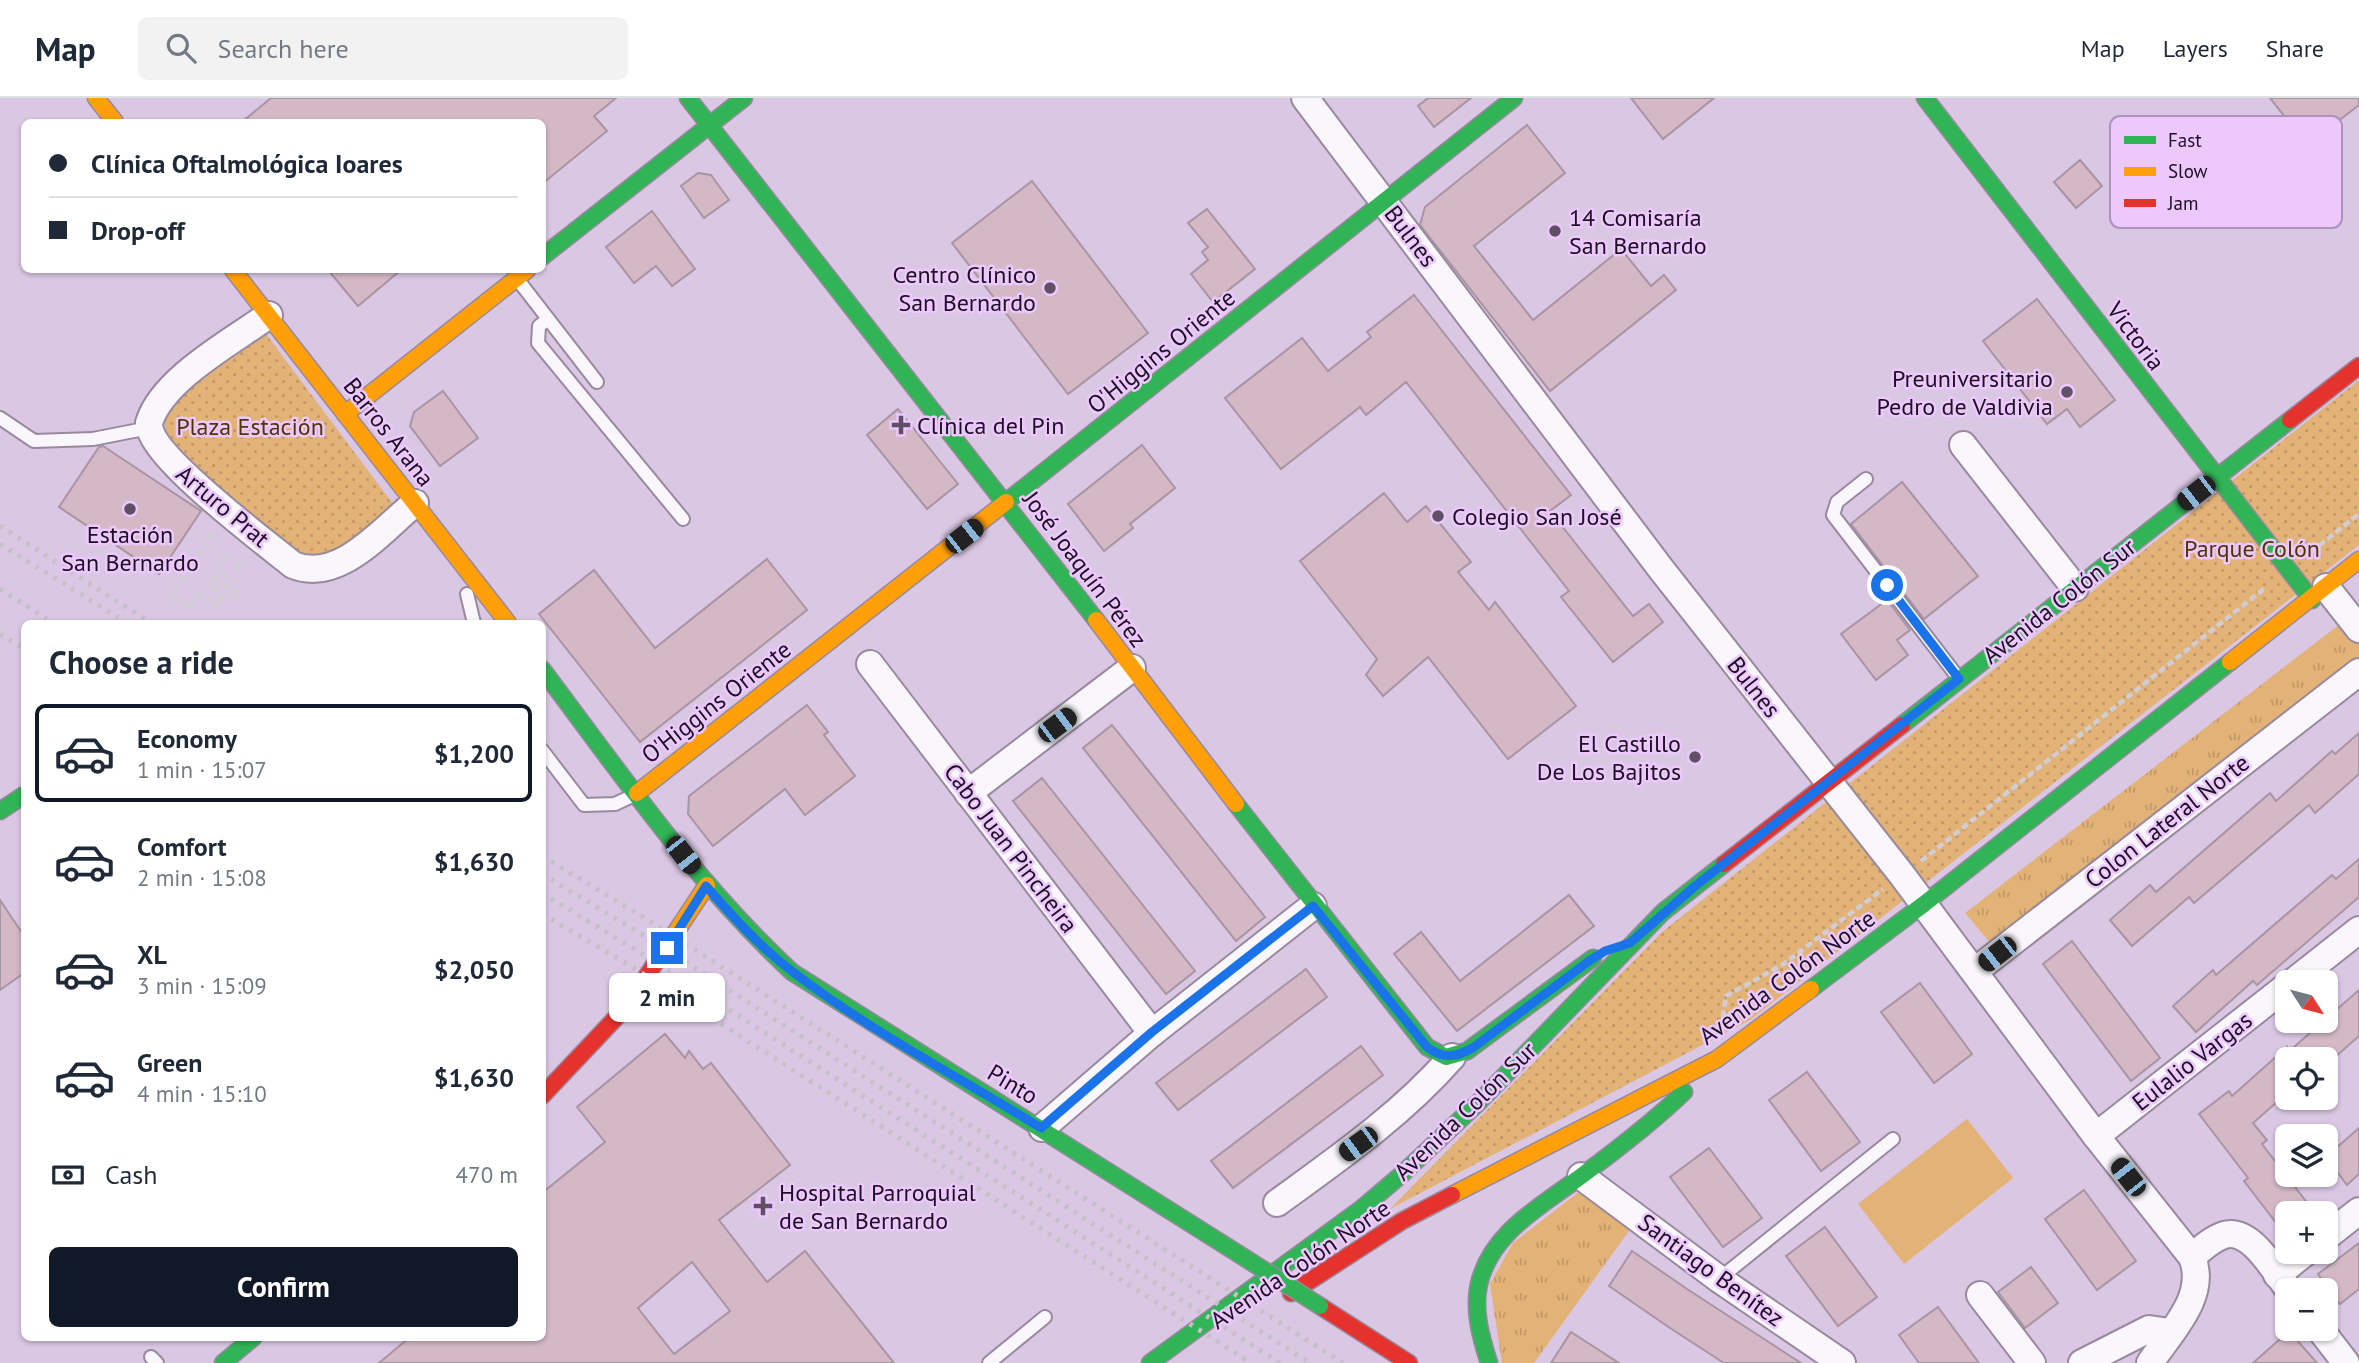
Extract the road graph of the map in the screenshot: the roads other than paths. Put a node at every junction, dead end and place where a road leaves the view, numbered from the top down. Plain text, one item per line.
1 (96, 98) edge
2 (688, 98) edge
3 (744, 98) edge
4 (1305, 98) edge
5 (1514, 98) edge
6 (1925, 98) edge
7 (113, 119) edge
8 (709, 125) junction
9 (1385, 202) junction
10 (546, 254) edge
11 (235, 273) edge
12 (522, 274) edge
13 (269, 314) junction
14 (548, 318) junction
15 (2359, 366) edge
16 (597, 382) dead end
17 (345, 414) junction
18 (0, 418) edge
19 (149, 428) junction
20 (1963, 445) dead end
21 (2216, 478) junction
22 (1866, 479) dead end
23 (1006, 502) junction
24 (415, 503) junction
25 (683, 519) dead end
26 (457, 556) junction
27 (2359, 560) edge
28 (2075, 588) junction
29 (2319, 594) junction
30 (473, 620) edge
31 (506, 620) edge
32 (2359, 629) edge
33 (870, 664) dead end
34 (1132, 668) junction
35 (2359, 672) edge
36 (546, 674) edge
37 (1959, 679) junction
38 (546, 755) edge
39 (8, 782) dead end
40 (1829, 782) junction
41 (21, 792) edge
42 (637, 793) junction
43 (968, 793) junction
44 (21, 796) edge
45 (0, 811) edge
46 (706, 886) junction
47 (1924, 904) junction
48 (1313, 906) junction
49 (2359, 930) edge
50 (1630, 943) junction
51 (2308, 970) edge
52 (1975, 971) junction
53 (2275, 995) edge
54 (1152, 1032) junction
55 (1452, 1057) junction
56 (1717, 1059) junction
57 (546, 1092) edge
58 (1041, 1128) junction
59 (2096, 1136) junction
60 (1893, 1139) dead end
61 (1581, 1176) junction
62 (1277, 1203) dead end
63 (2359, 1211) edge
64 (2338, 1228) edge
65 (2297, 1264) edge
66 (2195, 1268) junction
67 (2280, 1278) edge
68 (2286, 1278) edge
69 (1719, 1279) junction
70 (1980, 1295) dead end
71 (1281, 1300) dead end
72 (1045, 1317) dead end
73 (2170, 1332) junction
74 (249, 1341) edge
75 (2329, 1341) edge
76 (223, 1363) edge
77 (989, 1363) edge
78 (1150, 1363) edge
79 (1409, 1363) edge
80 (1489, 1363) edge
81 (1842, 1363) edge
82 (2032, 1363) edge
83 (2082, 1363) edge
84 (2150, 1363) edge
85 (2346, 1363) edge

1 - 7 main road
2 - 8 main road, José Joaquín Pérez
3 - 8 main road
4 - 9 street, Bulnes
5 - 9 main road, O'Higgins Oriente
6 - 21 main road, Victoria
8 - 10 main road
8 - 23 main road, José Joaquín Pérez
9 - 23 main road, O'Higgins Oriente
9 - 40 street, Bulnes
11 - 13 main road, Barros Arana
12 - 14 lane
12 - 17 main road
13 - 17 main road, Barros Arana
13 - 19 street
14 - 16 lane
14 - 25 lane
15 - 21 main road, Avenida Colón Sur
17 - 24 main road, Barros Arana
18 - 19 lane
19 - 24 street, Arturo Prat
20 - 28 street
21 - 28 main road, Avenida Colón Sur
21 - 29 main road, Victoria
22 - 37 lane
23 - 34 main road, José Joaquín Pérez
23 - 42 main road, O'Higgins Oriente
24 - 26 main road, Barros Arana
26 - 30 lane
26 - 31 main road, Barros Arana
27 - 29 main road, Avenida Colón Norte
28 - 37 main road, Avenida Colón Sur
29 - 32 street
29 - 47 main road, Avenida Colón Norte
33 - 43 street, Cabo Juan Pincheira
34 - 43 street
34 - 48 main road, José Joaquín Pérez
35 - 52 street, Colon Lateral Norte
36 - 42 main road
37 - 40 main road, Avenida Colón Sur
38 - 42 lane
39 - 41 main road
40 - 47 street, Bulnes
40 - 50 main road, Avenida Colón Sur
42 - 46 main road, Pinto
43 - 54 street, Cabo Juan Pincheira
44 - 45 main road
46 - 57 main road
46 - 58 main road, Pinto
47 - 52 street, Bulnes
47 - 56 main road, Avenida Colón Norte
48 - 54 street
48 - 55 main road, José Joaquín Pérez
49 - 51 street
50 - 55 main road, Avenida Colón Sur
50 - 78 main road, Avenida Colón Sur
52 - 59 street, Bulnes
53 - 59 street, Eulalio Vargas
54 - 58 street
55 - 62 street, Avenida Colón Sur
56 - 61 main road
56 - 71 main road, Avenida Colón Norte
58 - 79 main road, Pinto, bridge
59 - 66 street, Bulnes
60 - 69 lane
61 - 69 street, Santiago Benítez
61 - 80 main road
63 - 64 street
65 - 68 street
66 - 67 street
66 - 73 street
69 - 81 street, Santiago Benítez
70 - 82 street
72 - 77 lane
73 - 83 street
73 - 84 street
74 - 76 main road
75 - 85 street

